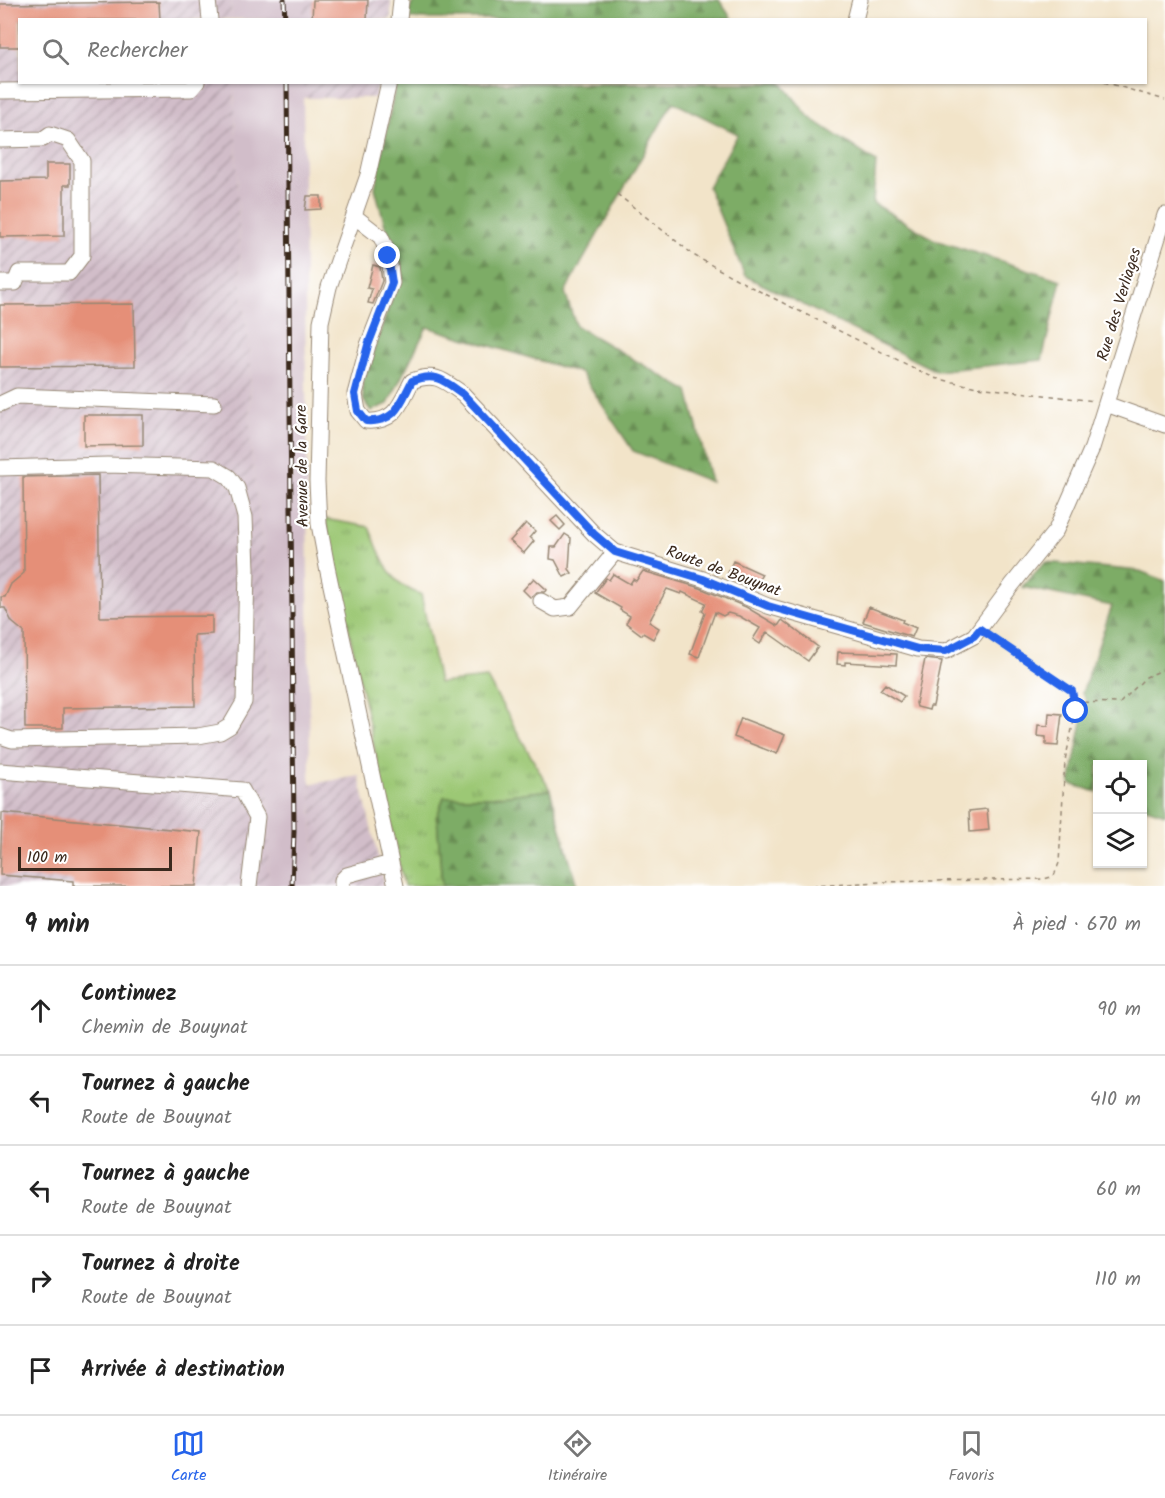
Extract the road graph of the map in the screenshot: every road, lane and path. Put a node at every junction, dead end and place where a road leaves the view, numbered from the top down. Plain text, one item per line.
1 (208, 0) edge
2 (401, 0) edge
3 (860, 0) edge
4 (210, 18) edge
5 (399, 18) edge
6 (856, 18) edge
7 (195, 84) edge
8 (389, 84) edge
9 (1111, 84) edge
10 (0, 91) edge
11 (1165, 100) edge
12 (0, 140) edge
13 (617, 194) dead end
14 (1165, 215) edge
15 (354, 216) junction
16 (0, 283) edge
17 (0, 404) edge
18 (214, 404) dead end
19 (1106, 404) junction
20 (1165, 425) edge
21 (0, 468) edge
22 (615, 552) junction
23 (541, 602) dead end
24 (980, 629) junction
25 (1165, 669) edge
26 (1074, 702) junction
27 (0, 736) edge
28 (0, 771) edge
29 (391, 863) junction
30 (342, 885) edge
31 (249, 886) edge
32 (396, 886) edge
33 (812, 886) edge

1 - 4 street
2 - 5 street
3 - 6 street
7 - 10 street
8 - 15 street, Avenue de la Gare
9 - 11 path
12 - 16 street
13 - 19 path
14 - 19 street, Rue des Verliages
15 - 22 street, Route de Bouynat
15 - 29 street, Avenue de la Gare
17 - 18 street
19 - 20 street
19 - 24 street, Route de Bouynat
21 - 27 street
22 - 23 street
22 - 24 street, Route de Bouynat
24 - 26 path
25 - 26 path
26 - 33 path
28 - 31 street
29 - 30 street
29 - 32 street, Avenue de la Gare

